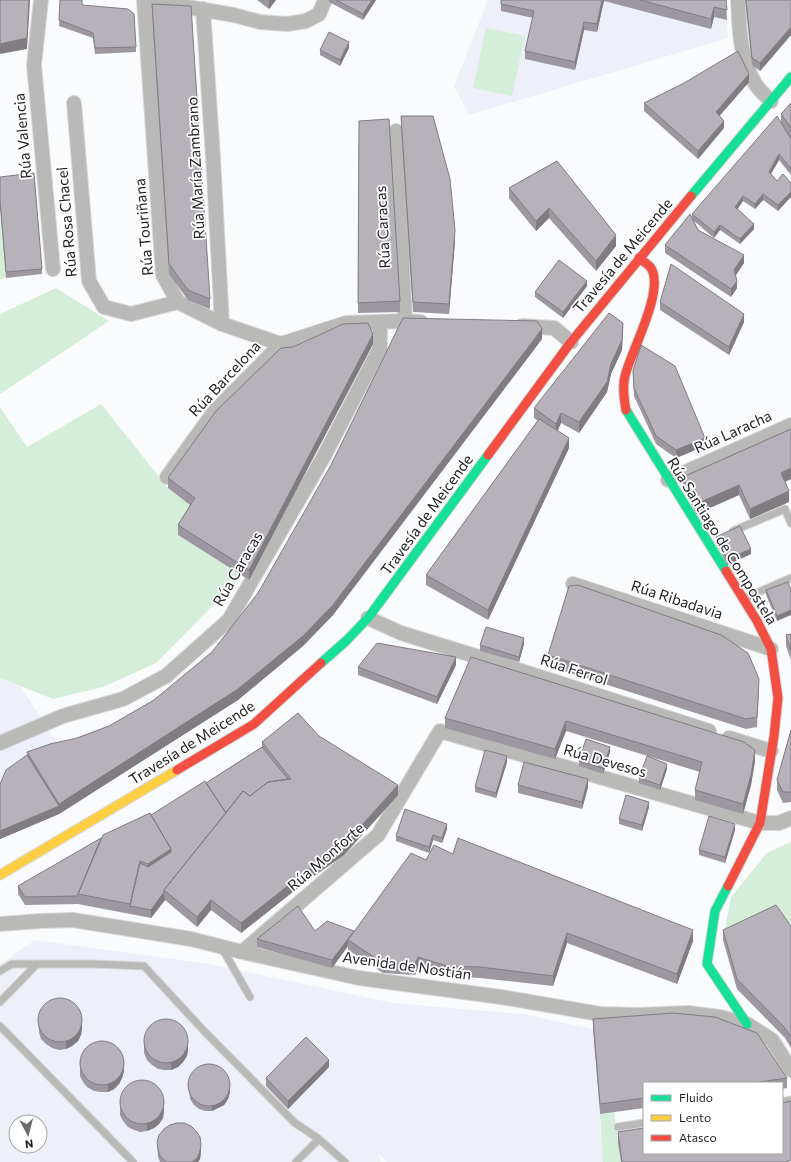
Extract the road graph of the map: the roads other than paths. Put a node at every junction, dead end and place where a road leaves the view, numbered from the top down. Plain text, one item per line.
1 (41, 0) edge
2 (146, 0) edge
3 (325, 0) edge
4 (738, 0) edge
5 (176, 2) edge
6 (203, 9) junction
7 (791, 77) edge
8 (771, 101) junction
9 (74, 103) dead end
10 (396, 131) dead end
11 (639, 258) junction
12 (52, 269) dead end
13 (178, 302) junction
14 (405, 321) junction
15 (380, 322) junction
16 (436, 322) edge
17 (222, 324) junction
18 (507, 326) edge
19 (571, 342) junction
20 (281, 344) junction
21 (791, 425) edge
22 (167, 477) edge
23 (668, 480) junction
24 (791, 523) edge
25 (707, 542) junction
26 (791, 578) edge
27 (573, 584) edge
28 (742, 599) junction
29 (368, 618) junction
30 (771, 649) junction
31 (440, 731) joint
32 (0, 743) edge
33 (771, 751) junction
34 (791, 818) edge
35 (760, 823) junction
36 (4, 870) edge
37 (0, 924) edge
38 (222, 947) junction
39 (242, 952) junction
40 (37, 964) junction
41 (0, 971) edge
42 (250, 997) dead end
43 (0, 1002) edge
44 (747, 1024) junction
45 (0, 1026) edge
46 (791, 1070) edge
47 (643, 1123) edge
48 (618, 1127) dead end
49 (319, 1140) junction
50 (133, 1162) edge
51 (296, 1162) edge
52 (345, 1162) edge

1 - 12 street, Rúa Valencia
2 - 5 street, Rúa Touriñana
2 - 13 street, Rúa Touriñana
3 - 6 street, Rúa Touriñana
4 - 8 street
5 - 6 street, Rúa Touriñana
6 - 17 street, Rúa María Zambrano
7 - 8 main road, Travesía de Meicende
8 - 11 main road, Travesía de Meicende
9 - 13 street, Rúa Rosa Chacel
10 - 14 street, Rúa Caracas
11 - 19 main road, Travesía de Meicende
11 - 23 main road, Rúa Santiago de Compostela
13 - 17 street
14 - 15 street
14 - 16 street
15 - 20 street
15 - 32 street, Rúa Caracas
17 - 20 street
18 - 19 street
19 - 29 main road, Travesía de Meicende
20 - 22 street, Rúa Barcelona
21 - 23 street, Rúa Laracha
23 - 25 main road, Rúa Santiago de Compostela
24 - 25 lane
25 - 28 main road, Rúa Santiago de Compostela
26 - 28 lane
27 - 30 street, Rúa Ribadavia
28 - 30 main road, Rúa Santiago de Compostela
29 - 33 street, Rúa Ferrol
29 - 36 main road, Travesía de Meicende
30 - 33 main road, Rúa Santiago de Compostela
31 - 35 street, Rúa Devesos
31 - 39 street, Rúa Monforte
33 - 35 main road, Rúa Santiago de Compostela
34 - 35 street, Rúa Devesos
35 - 44 main road, Rúa Santiago de Compostela
37 - 38 street, Avenida de Nostián
38 - 39 street, Avenida de Nostián
38 - 42 lane
39 - 44 street, Avenida de Nostián
40 - 41 lane
40 - 43 lane
40 - 49 lane
44 - 46 street, Avenida de Nostián
45 - 50 lane
47 - 48 lane
49 - 51 lane
49 - 52 lane

